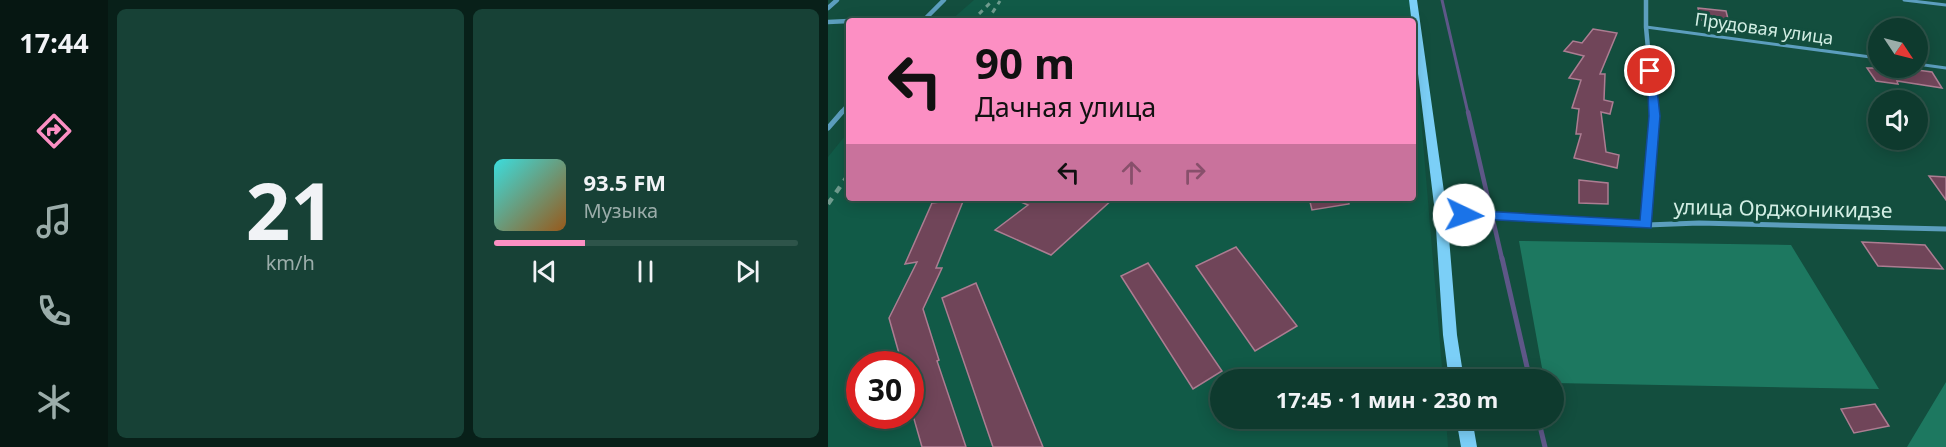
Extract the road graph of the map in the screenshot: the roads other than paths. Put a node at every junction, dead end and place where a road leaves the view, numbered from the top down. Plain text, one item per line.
1 (837, 0) edge
2 (944, 0) edge
3 (1413, 0) edge
4 (1646, 0) edge
5 (1904, 0) edge
6 (1946, 5) edge
7 (828, 8) edge
8 (926, 18) edge
9 (1415, 18) edge
10 (846, 21) edge
11 (828, 22) edge
12 (1416, 23) edge
13 (1646, 27) junction
14 (1868, 57) edge
15 (1928, 66) edge
16 (1946, 68) edge
17 (846, 107) edge
18 (828, 128) edge
19 (1441, 213) junction
20 (1647, 225) junction
21 (1946, 229) edge
22 (1455, 369) edge
23 (1466, 429) edge
24 (1469, 447) edge

1 - 7 street
2 - 8 street
3 - 9 main road
4 - 13 street
5 - 6 lane
10 - 11 street
12 - 19 main road
13 - 14 lane, Прудовая улица
13 - 20 street
15 - 16 lane
17 - 18 street
19 - 20 street, улица Орджоникидзе
19 - 22 main road
20 - 21 street, улица Орджоникидзе
23 - 24 main road

